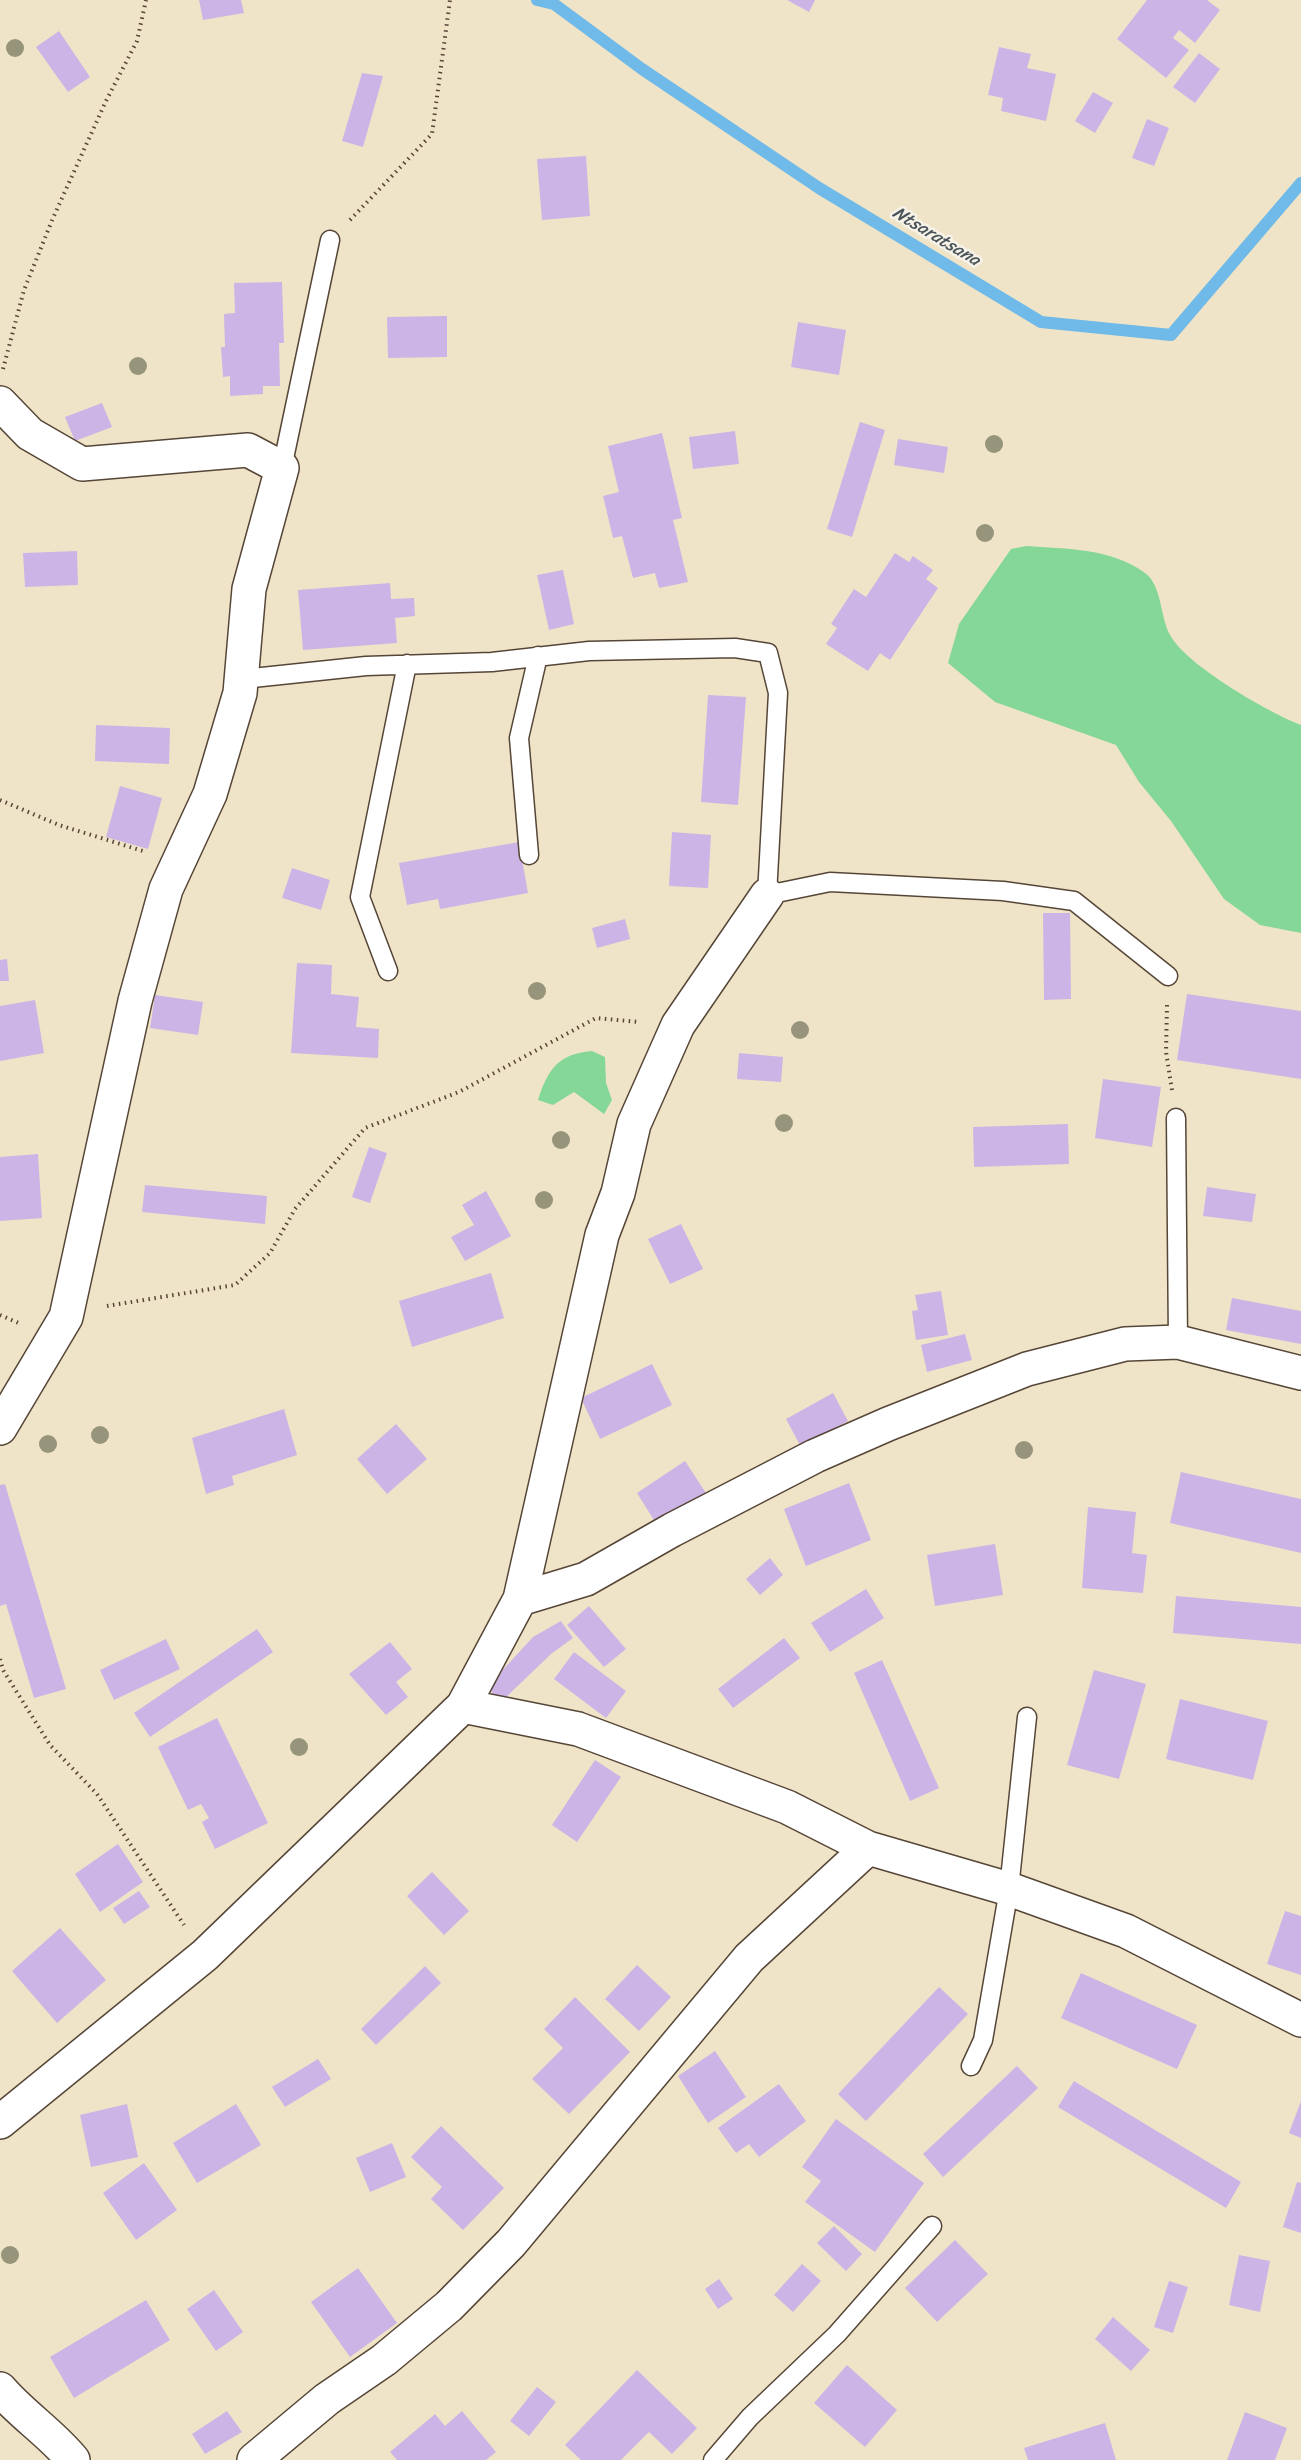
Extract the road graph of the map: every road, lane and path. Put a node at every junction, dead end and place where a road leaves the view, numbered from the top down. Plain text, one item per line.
1 (146, 0) edge
2 (450, 0) edge
3 (330, 240) joint
4 (0, 381) edge
5 (0, 403) edge
6 (282, 468) junction
7 (538, 656) junction
8 (407, 664) junction
9 (243, 679) junction
10 (0, 800) edge
11 (529, 855) dead end
12 (178, 862) junction
13 (767, 895) junction
14 (388, 971) dead end
15 (1168, 976) joint
16 (678, 1025) junction
17 (1176, 1118) joint
18 (112, 1305) dead end
19 (1178, 1342) junction
20 (1301, 1373) edge
21 (0, 1428) edge
22 (520, 1599) junction
23 (0, 1659) edge
24 (463, 1706) junction
25 (1027, 1717) dead end
26 (868, 1848) junction
27 (1009, 1888) junction
28 (205, 1955) junction
29 (1301, 2020) edge
30 (970, 2066) dead end
31 (0, 2122) edge
32 (932, 2226) dead end
33 (4, 2403) edge
34 (73, 2460) edge
35 (254, 2460) edge
36 (713, 2460) edge

1 - 4 path
2 - 3 path
3 - 6 lane
5 - 6 street
6 - 9 street
7 - 8 lane
7 - 11 lane
7 - 13 lane
8 - 9 lane
8 - 14 lane
9 - 12 street
10 - 12 path
12 - 21 street
13 - 15 lane
13 - 16 street
15 - 17 path
16 - 18 path
16 - 22 street
17 - 19 lane
19 - 20 street
19 - 22 street
22 - 24 street
23 - 28 path
24 - 26 street
24 - 28 street
25 - 27 lane
26 - 27 street
26 - 35 street
27 - 29 street
27 - 30 lane
28 - 31 street
32 - 36 lane
33 - 34 street

